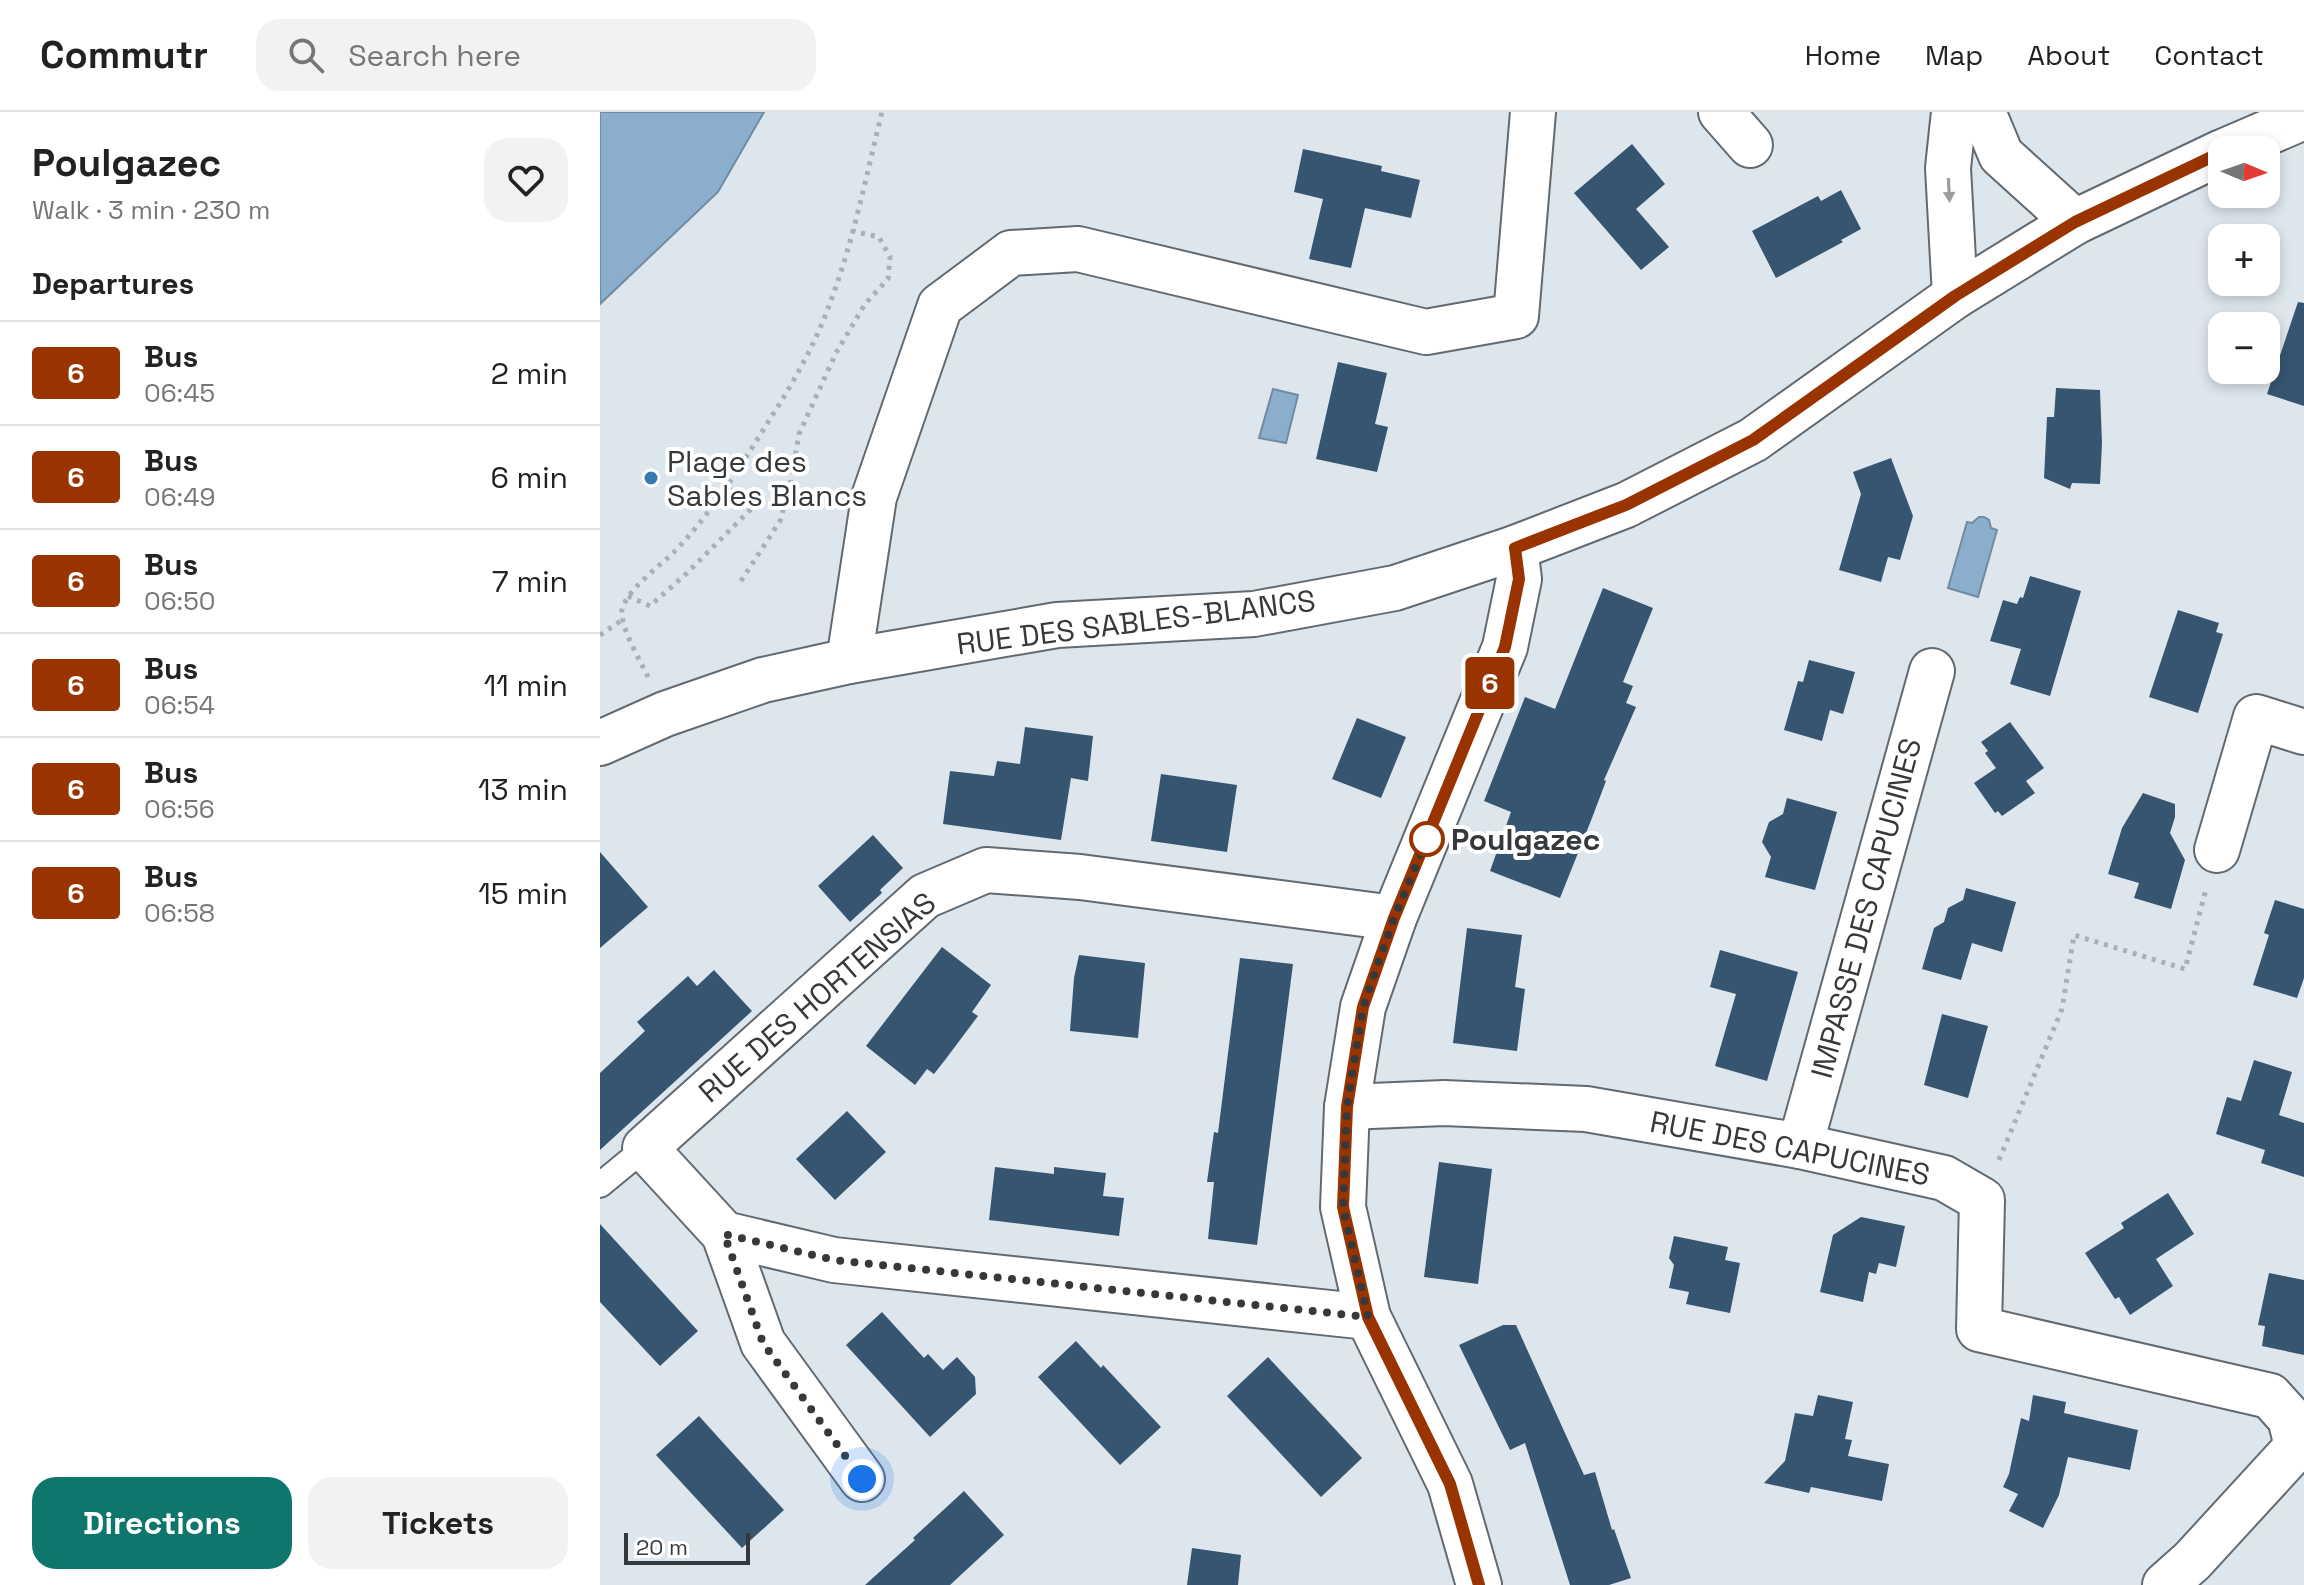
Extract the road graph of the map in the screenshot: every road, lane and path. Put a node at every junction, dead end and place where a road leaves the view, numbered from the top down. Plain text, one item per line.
1 (882, 112) edge
2 (1533, 112) edge
3 (1721, 112) edge
4 (1954, 112) edge
5 (1983, 112) edge
6 (2304, 117) edge
7 (2259, 136) edge
8 (1750, 145) dead end
9 (2208, 159) edge
10 (2075, 222) junction
11 (852, 231) junction
12 (1955, 296) junction
13 (726, 486) junction
14 (1515, 548) junction
15 (741, 581) dead end
16 (628, 596) junction
17 (622, 620) junction
18 (600, 635) edge
19 (849, 661) junction
20 (1932, 671) dead end
21 (665, 714) junction
22 (2304, 732) edge
23 (600, 743) edge
24 (2217, 850) joint
25 (1394, 918) junction
26 (1347, 1107) junction
27 (1800, 1146) junction
28 (645, 1148) junction
29 (600, 1185) edge
30 (1982, 1200) junction
31 (724, 1234) junction
32 (1368, 1317) junction
33 (2301, 1443) edge
34 (862, 1479) dead end
35 (1479, 1585) edge
36 (2165, 1585) edge

1 - 11 path
2 - 19 street
3 - 8 street
4 -> 12 street
5 - 10 street
6 - 7 street, RUE DES SABLES-BLANCS
9 - 10 street, RUE DES SABLES-BLANCS
10 - 12 street, RUE DES SABLES-BLANCS
11 - 13 path
11 - 15 path
12 - 14 street, RUE DES SABLES-BLANCS
13 - 16 path
13 - 16 path
14 - 19 street, RUE DES SABLES-BLANCS
14 - 25 street
16 - 17 path
17 - 18 path
17 - 21 path
19 - 21 street, RUE DES SABLES-BLANCS
20 - 27 street, IMPASSE DES CAPUCINES
21 - 23 street, RUE DES SABLES-BLANCS
22 - 24 street
24 - 30 path
25 - 26 street
25 - 28 street, RUE DES HORTENSIAS
26 - 27 street, RUE DES CAPUCINES
26 - 32 street
27 - 30 street, RUE DES CAPUCINES
28 - 29 lane, RUE DES HORTENSIAS
28 - 31 street
30 - 33 street
31 - 32 street
31 - 34 street
32 - 35 street
33 - 36 street

